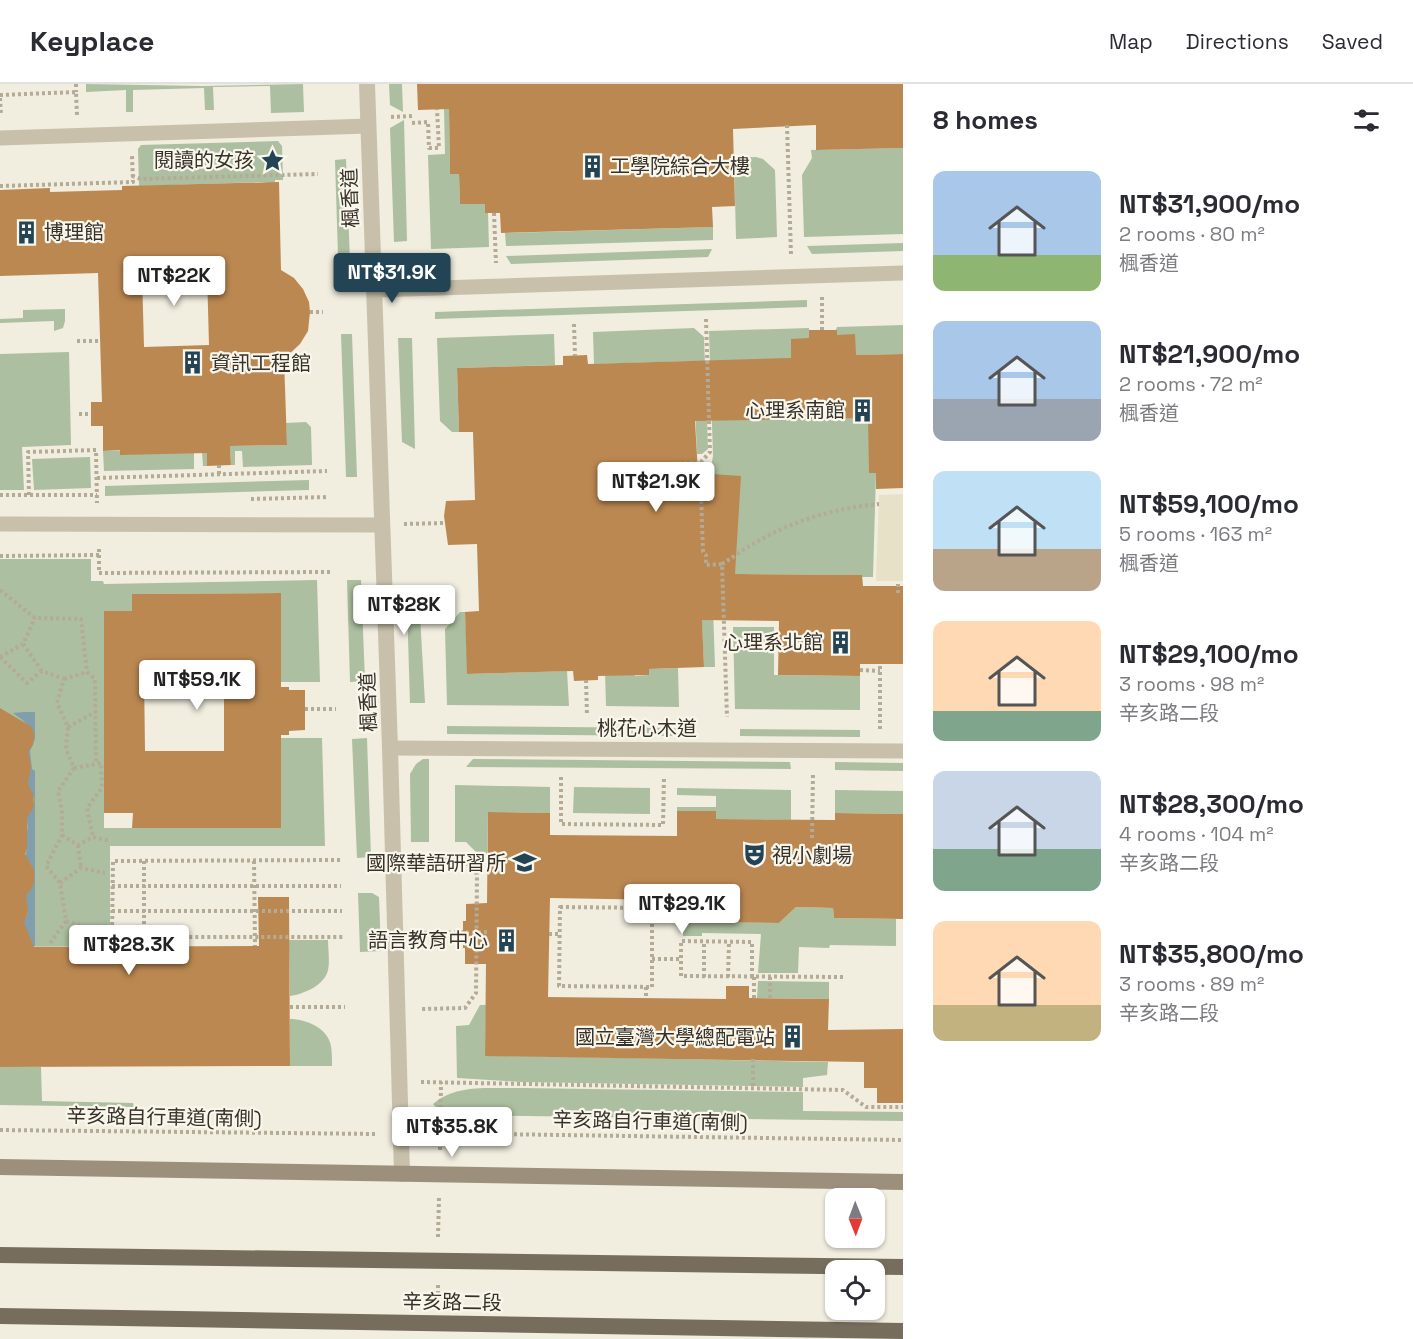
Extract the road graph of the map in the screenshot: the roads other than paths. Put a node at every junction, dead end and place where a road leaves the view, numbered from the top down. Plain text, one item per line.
1 (367, 84) edge
2 (368, 126) junction
3 (0, 138) edge
4 (903, 273) edge
5 (375, 290) junction
6 (0, 524) edge
7 (382, 525) junction
8 (390, 748) junction
9 (903, 751) edge
10 (0, 1167) edge
11 (402, 1174) junction
12 (903, 1182) edge
13 (0, 1255) edge
14 (903, 1267) edge
15 (0, 1316) edge
16 (903, 1331) edge

1 - 2 street, 楓香道
2 - 3 lane
2 - 5 street, 楓香道
4 - 5 lane
5 - 7 street, 楓香道
6 - 7 lane
7 - 8 street, 楓香道
8 - 9 lane, 桃花心木道
8 - 11 street, 楓香道
10 - 11 main road
11 - 12 main road
13 - 14 main road, 辛亥路二段
15 - 16 main road, 辛亥路二段

